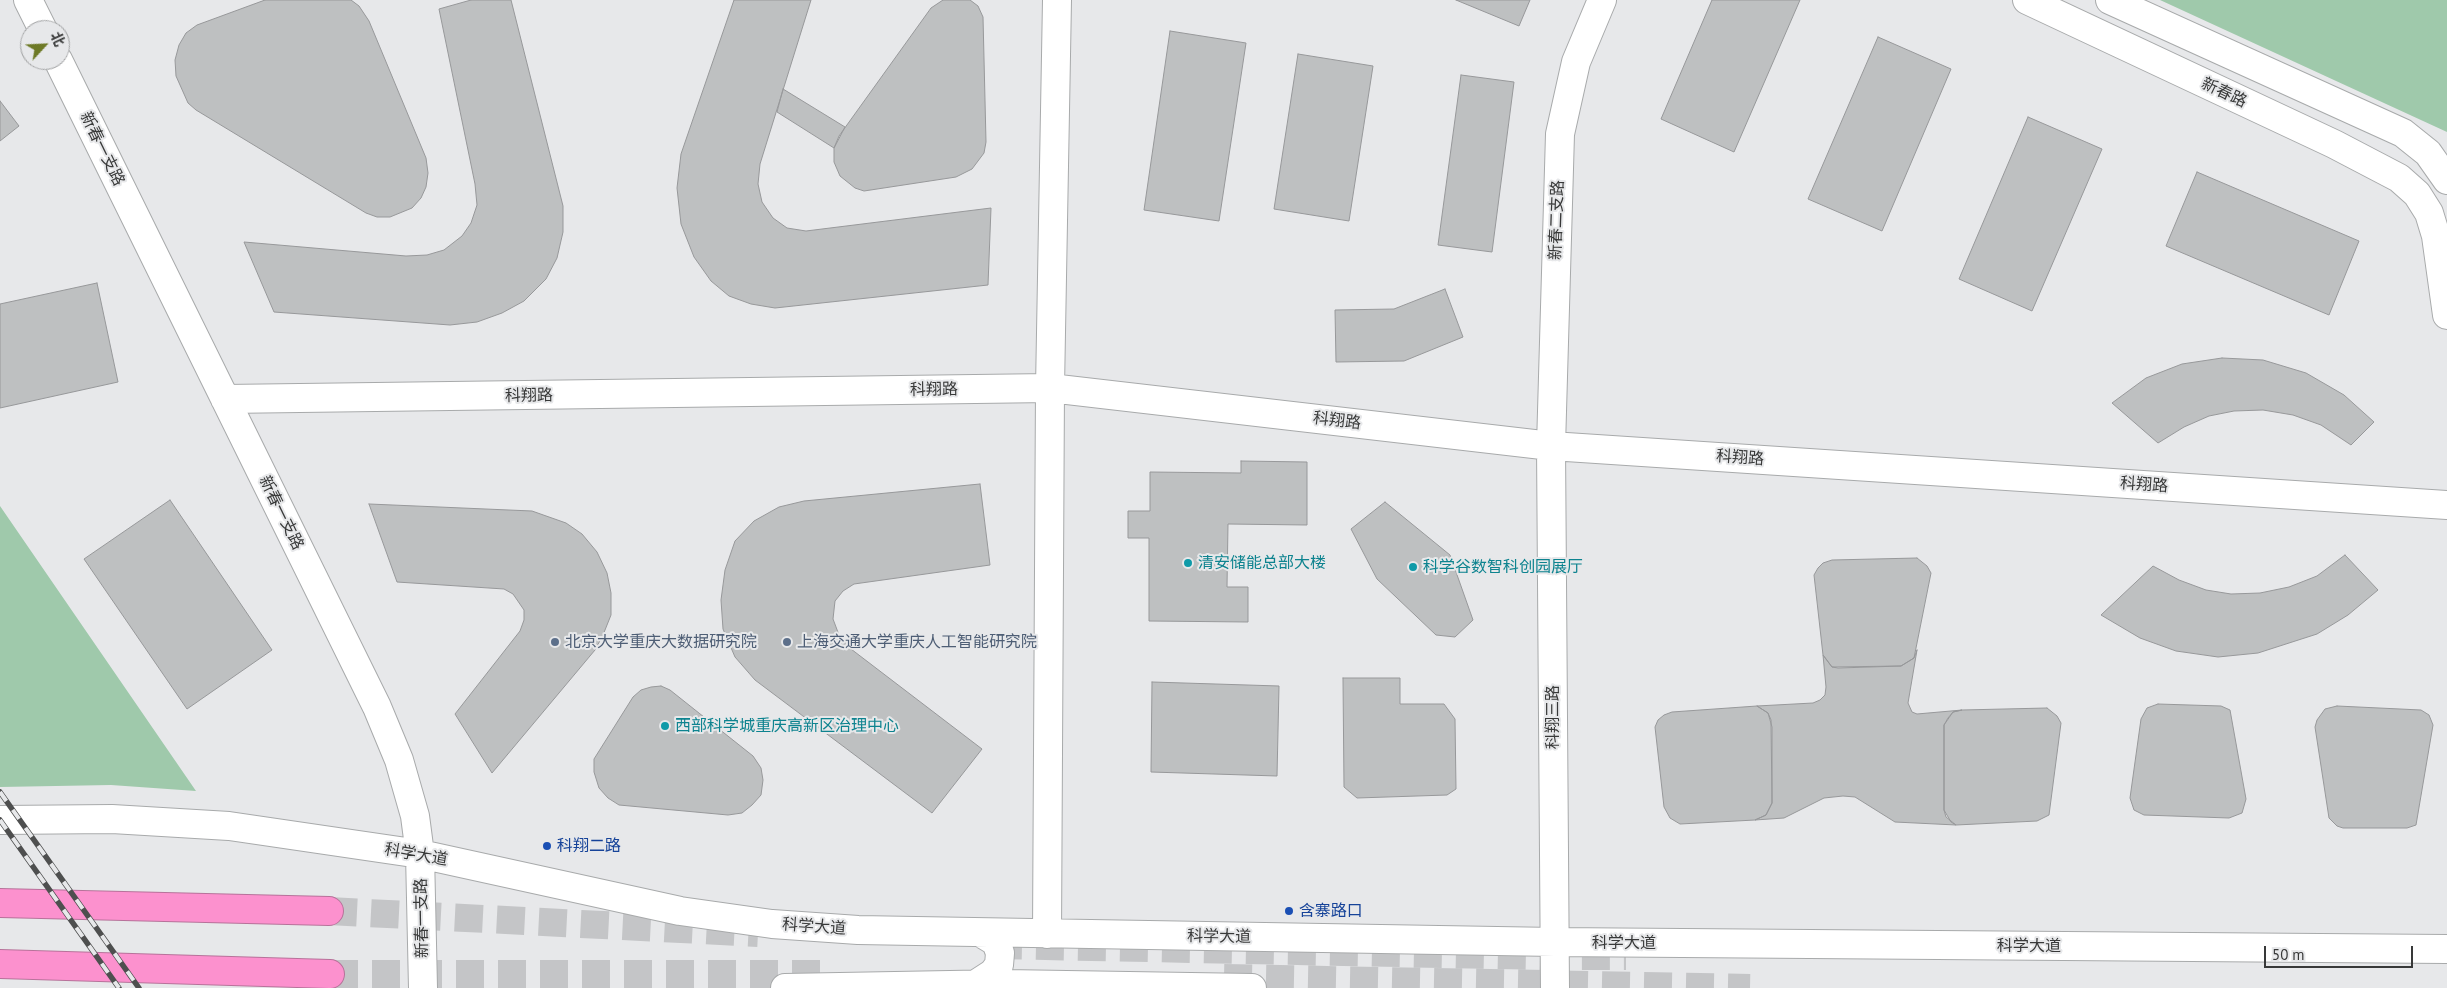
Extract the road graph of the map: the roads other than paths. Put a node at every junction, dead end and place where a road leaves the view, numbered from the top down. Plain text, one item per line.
1 (28, 0) edge
2 (1057, 0) edge
3 (1602, 0) edge
4 (2027, 0) edge
5 (2110, 0) edge
6 (38, 20) edge
7 (63, 70) edge
8 (2446, 177) edge
9 (2447, 315) edge
10 (1050, 388) junction
11 (225, 399) junction
12 (1551, 446) junction
13 (2447, 504) edge
14 (0, 820) edge
15 (420, 854) junction
16 (0, 903) edge
17 (329, 911) tunnel mouth
18 (981, 933) junction
19 (1047, 934) junction
20 (1555, 942) junction
21 (2447, 949) edge
22 (0, 964) edge
23 (330, 974) tunnel mouth
24 (976, 984) junction
25 (423, 988) edge
26 (785, 988) edge
27 (1252, 988) tunnel mouth
28 (1555, 988) edge

1 - 6 street
2 - 10 street
3 - 12 street, 新春二支路
4 - 9 street, 新春路
5 - 8 street
7 - 11 street, 新春一支路
10 - 11 street, 科翔路
10 - 12 street, 科翔路
10 - 19 street
11 - 15 street, 新春一支路
12 - 13 street, 科翔路
12 - 20 street, 科翔三路
14 - 15 street, 科学大道
15 - 18 street, 科学大道
15 - 25 street, 新春一支路
16 - 17 highway
18 - 19 street, 科学大道
18 - 24 street
19 - 20 street, 科学大道
20 - 21 street, 科学大道
20 - 28 street, 科翔三路
22 - 23 highway
24 - 26 street
24 - 27 street

